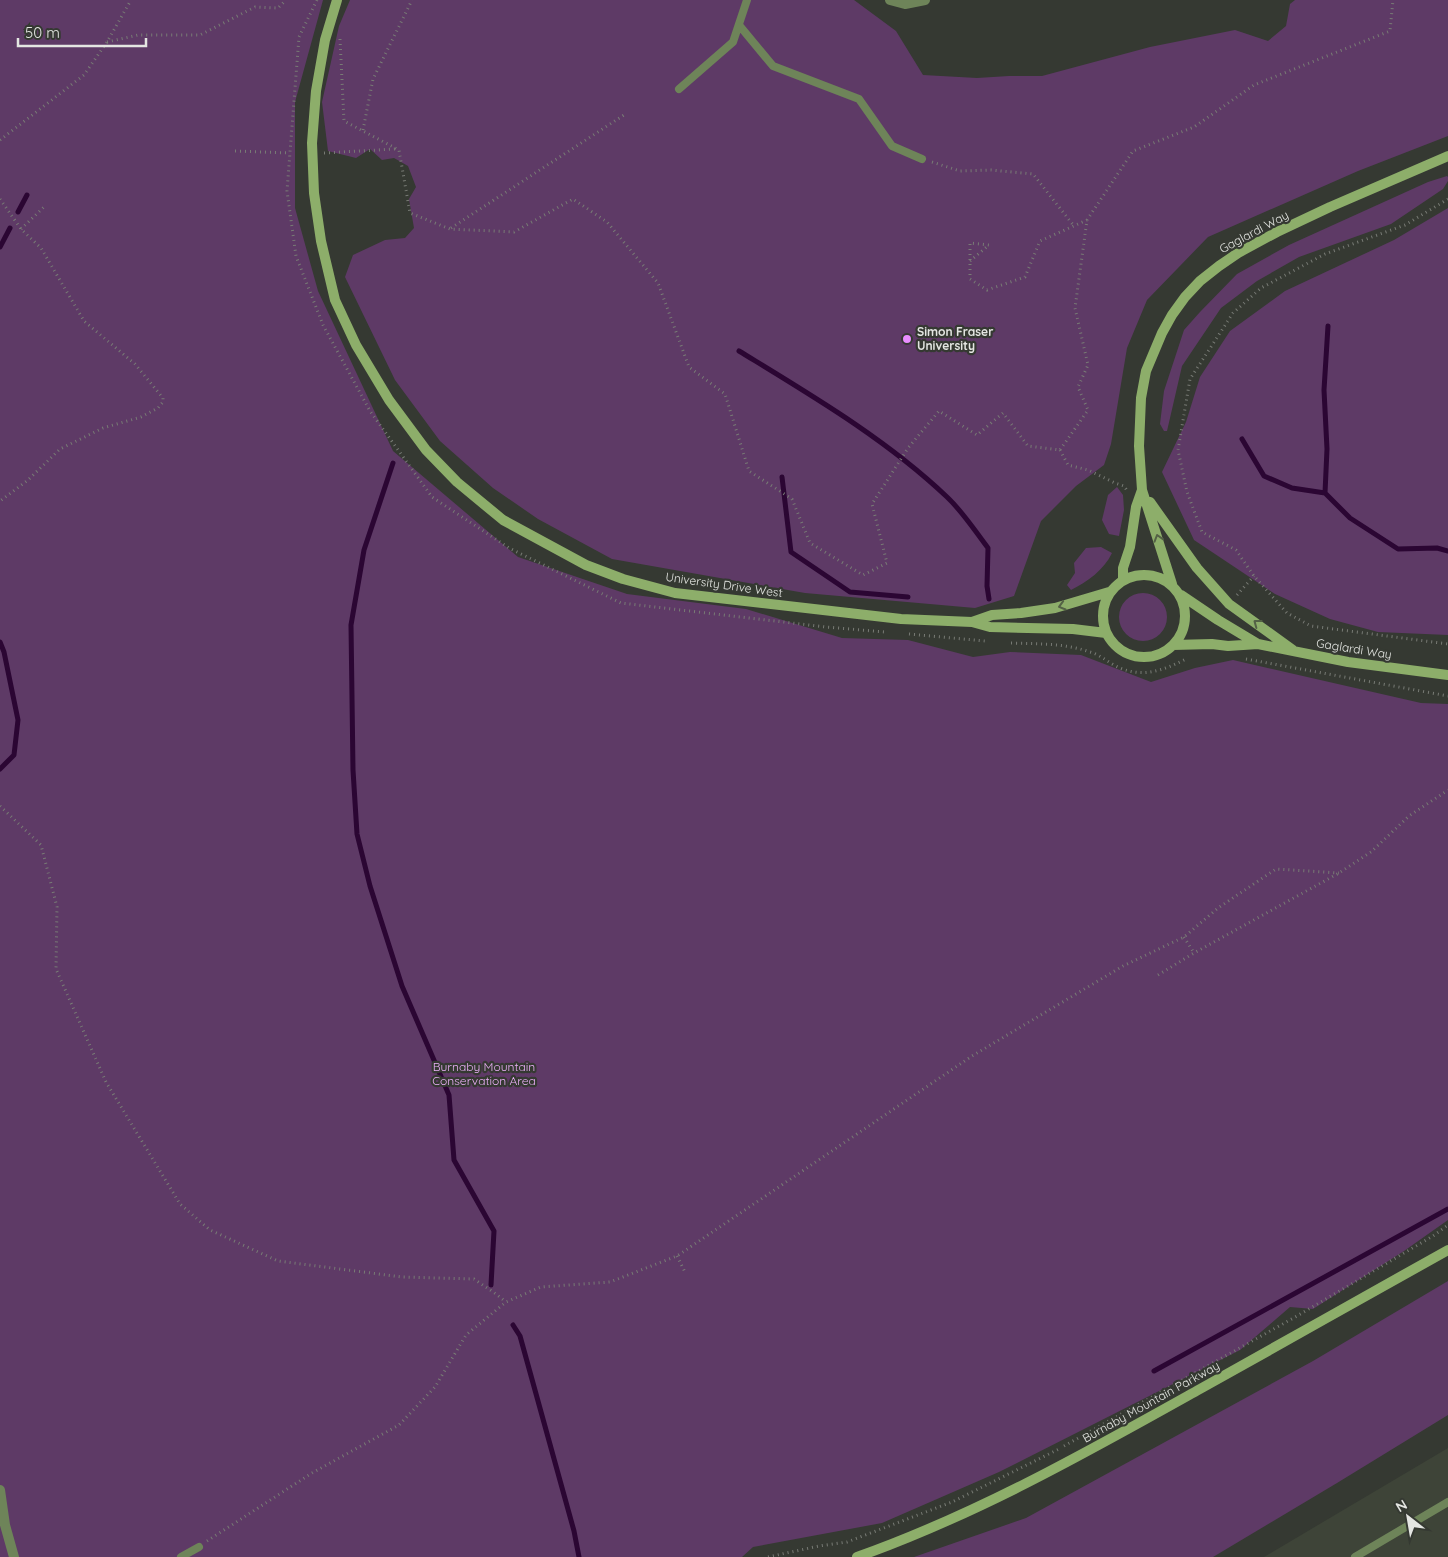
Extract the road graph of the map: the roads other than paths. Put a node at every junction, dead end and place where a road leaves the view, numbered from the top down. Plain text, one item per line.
1 (337, 0) edge
2 (747, 0) edge
3 (890, 0) edge
4 (925, 0) edge
5 (739, 24) junction
6 (679, 89) dead end
7 (1448, 156) edge
8 (922, 159) road end
9 (1142, 490) junction
10 (1123, 580) junction
11 (1172, 584) junction
12 (1109, 592) junction
13 (1181, 595) junction
14 (972, 622) junction
15 (1106, 633) junction
16 (1258, 644) junction
17 (1173, 646) junction
18 (1296, 652) junction
19 (1448, 675) edge
20 (1448, 1250) edge
21 (0, 1490) edge
22 (1448, 1502) edge
23 (198, 1547) road end
24 (14, 1557) edge
25 (182, 1557) edge
26 (858, 1557) edge
27 (1355, 1557) edge

1 - 14 street, University Drive West
2 - 5 lane
3 - 4 street
5 - 6 lane
5 - 8 lane
7 - 9 street, Gaglardi Way
9 - 10 street, Gaglardi Way
11 -> 9 street, Gaglardi Way
18 -> 9 street
10 - 11 street
10 - 12 street
11 - 13 street
12 -> 14 street, University Drive West
12 - 15 street
13 - 16 street, Gaglardi Way
13 - 17 street
14 - 15 street, University Drive West
15 - 17 street
16 - 17 street, Gaglardi Way
16 - 18 street, Gaglardi Way
18 - 19 street, Gaglardi Way
20 - 26 street, Burnaby Mountain Parkway
21 - 24 street
22 - 27 lane
23 - 25 lane

